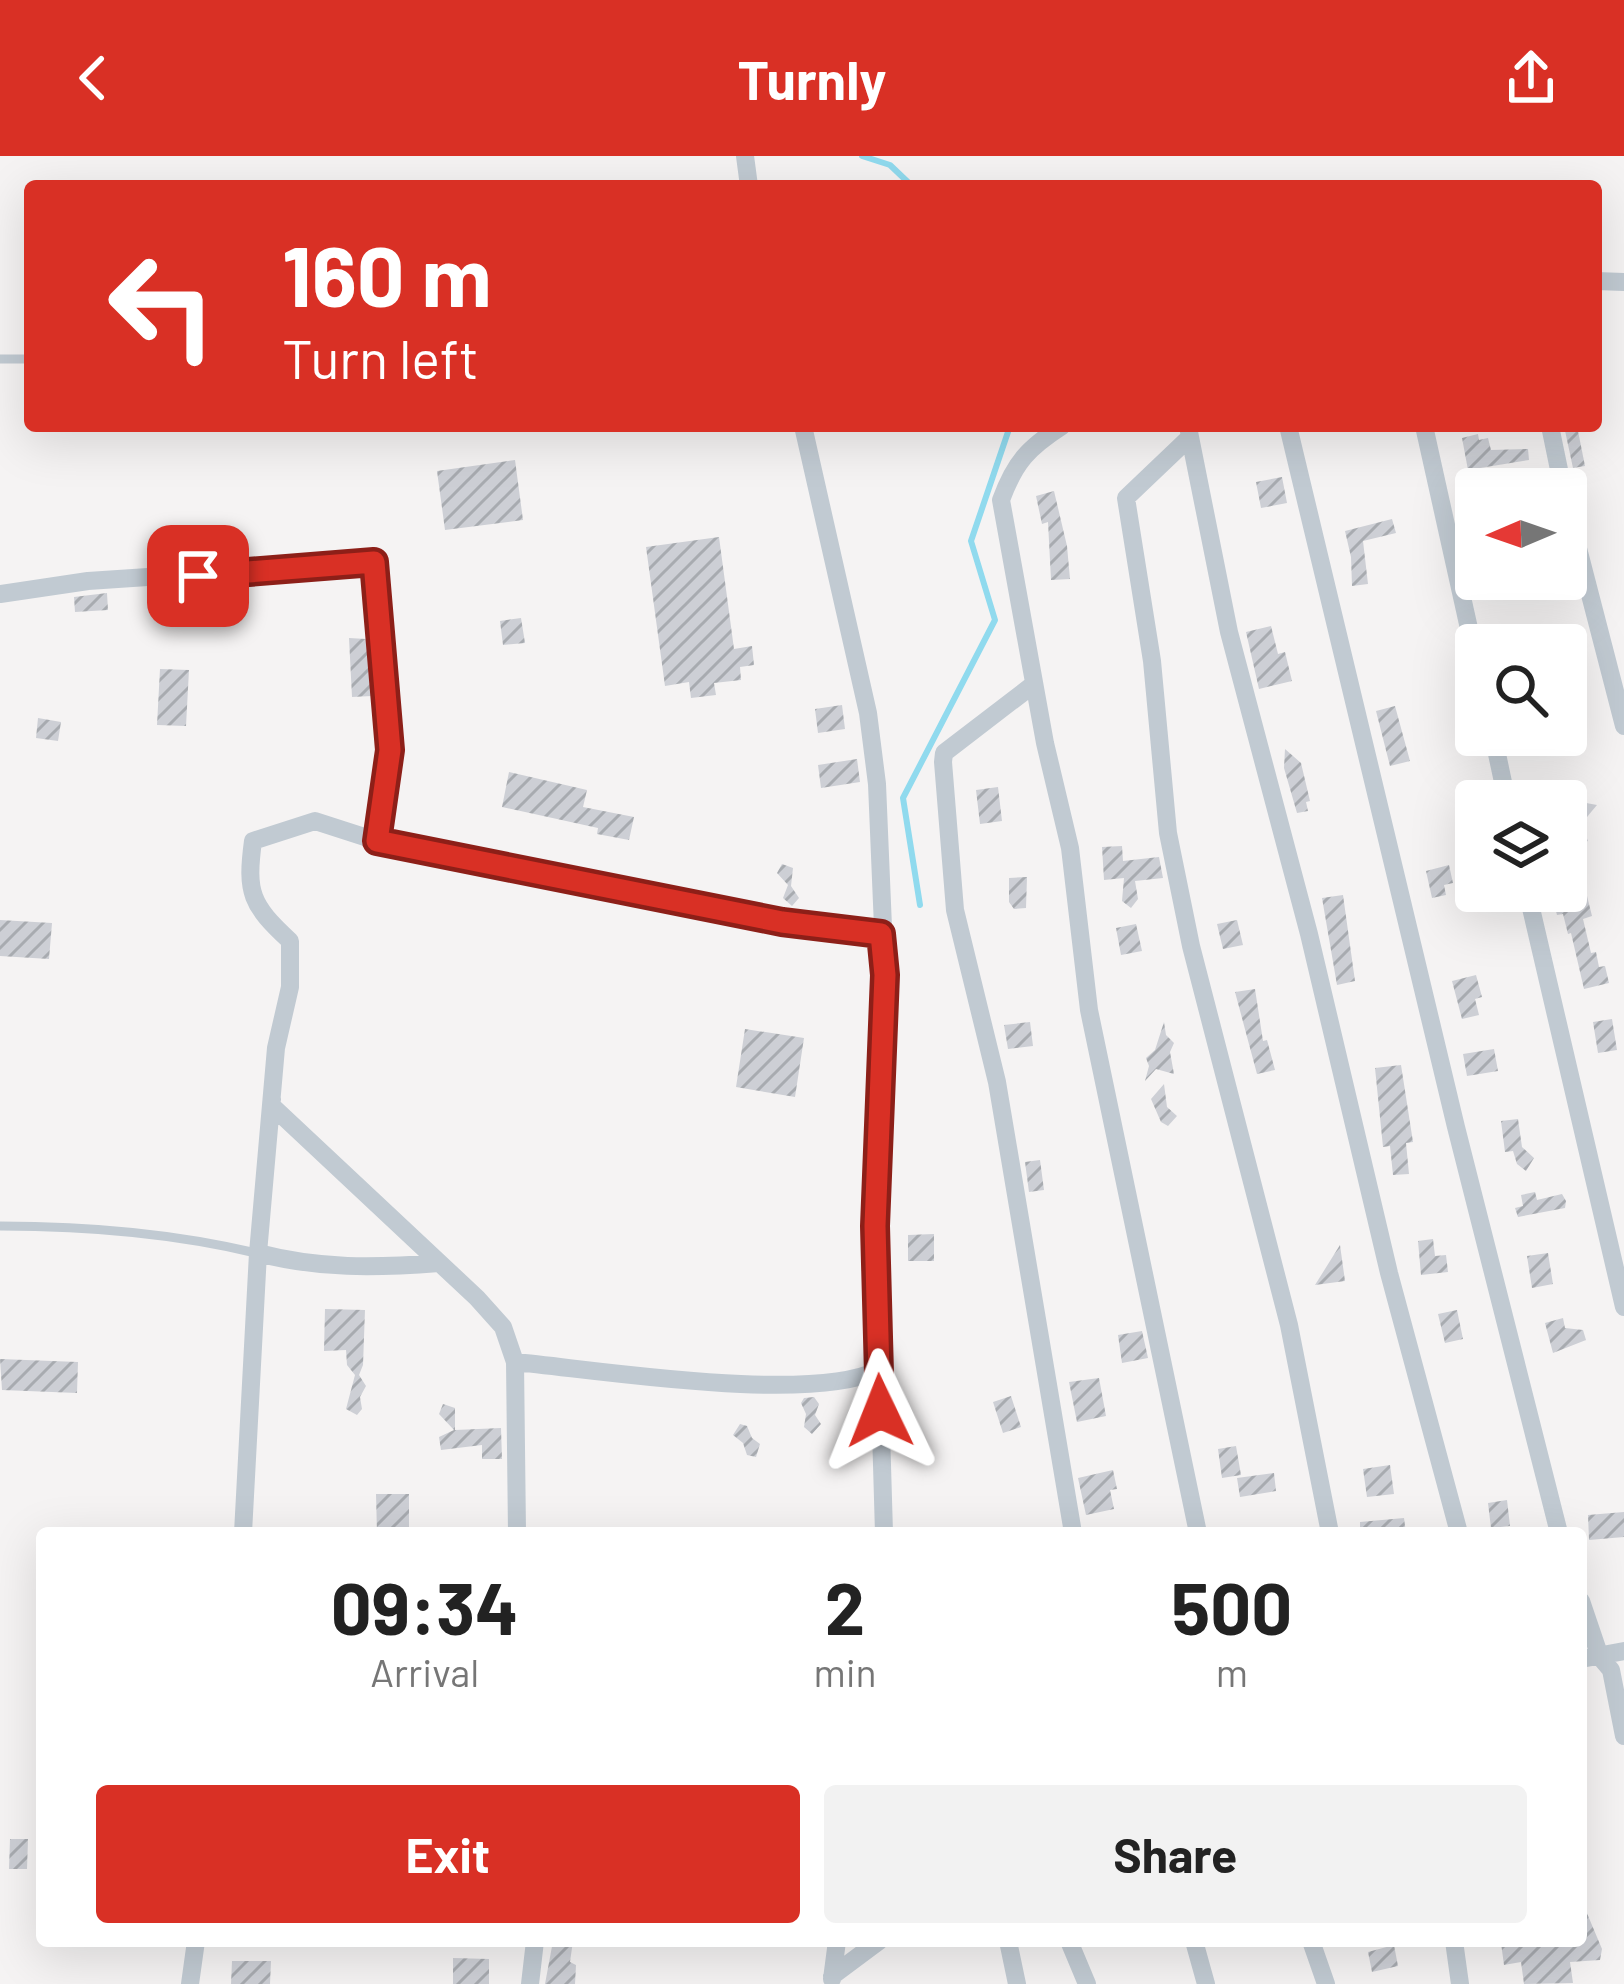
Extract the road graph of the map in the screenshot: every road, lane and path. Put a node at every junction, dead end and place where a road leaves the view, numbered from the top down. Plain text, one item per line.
1 (804, 432) edge
2 (1053, 432) edge
3 (1187, 432) edge
4 (1188, 432) edge
5 (1289, 432) edge
6 (1425, 432) edge
7 (1551, 432) edge
8 (1559, 468) edge
9 (1587, 583) edge
10 (0, 594) edge
11 (1468, 624) edge
12 (1034, 684) junction
13 (1624, 726) edge
14 (377, 841) junction
15 (1532, 912) edge
16 (881, 934) junction
17 (276, 1048) junction
18 (0, 1226) edge
19 (258, 1253) junction
20 (439, 1263) junction
21 (1624, 1307) edge
22 (515, 1361) junction
23 (879, 1370) junction
24 (242, 1527) edge
25 (517, 1527) edge
26 (884, 1527) edge
27 (1072, 1527) edge
28 (1197, 1527) edge
29 (1329, 1527) edge
30 (1457, 1527) edge
31 (1557, 1527) edge
32 (1624, 1651) edge
33 (1590, 1658) edge
34 (1624, 1736) edge
35 (195, 1947) edge
36 (534, 1947) edge
37 (835, 1947) edge
38 (872, 1947) edge
39 (1009, 1947) edge
40 (1072, 1947) edge
41 (1196, 1947) edge
42 (1313, 1947) edge
43 (1455, 1947) edge
44 (832, 1980) edge
45 (190, 1984) edge
46 (530, 1984) edge
47 (1017, 1984) edge
48 (1087, 1984) edge
49 (1206, 1984) edge
50 (1326, 1984) edge
51 (1460, 1984) edge

1 - 16 street
2 - 12 street
3 - 29 street
4 - 30 street
5 - 31 street
6 - 11 street
7 - 8 street
9 - 13 street
10 - 14 street
12 - 27 street
12 - 28 street
14 - 16 street
14 - 17 street
15 - 21 street
16 - 23 street
17 - 19 street
17 - 20 street
18 - 19 lane
19 - 20 street
19 - 24 street
20 - 22 street
22 - 23 street
22 - 25 street
23 - 26 street
32 - 33 street
33 - 34 street
35 - 45 street
36 - 46 street
37 - 44 street
38 - 44 street
39 - 47 street
40 - 48 street
41 - 49 street
42 - 50 street
43 - 51 street

